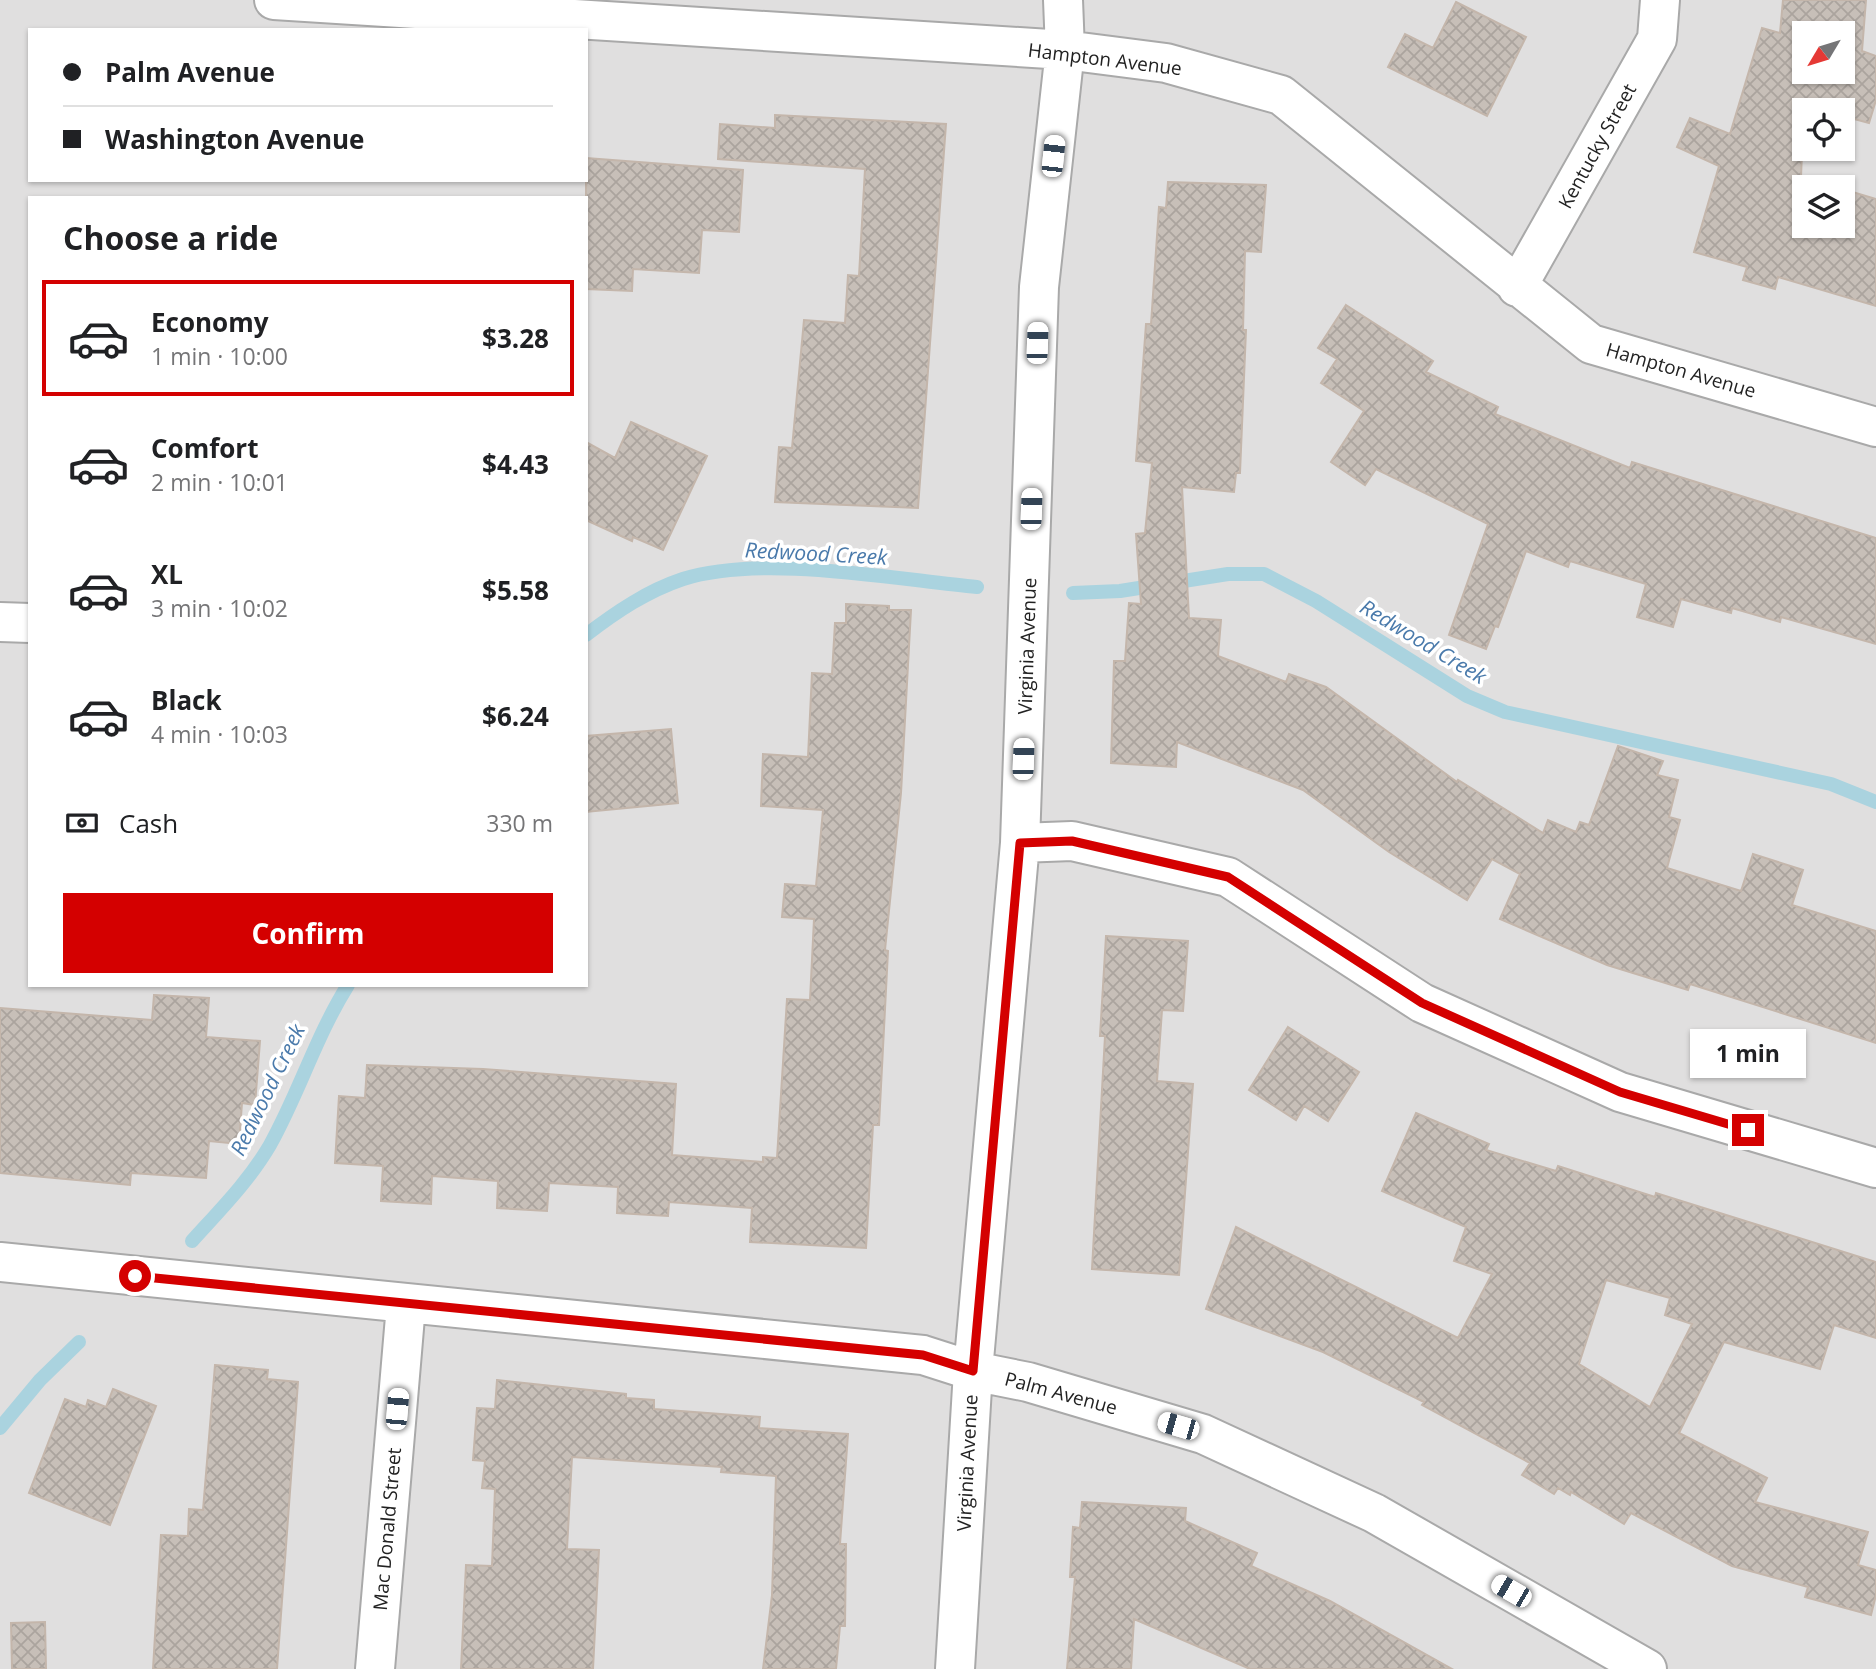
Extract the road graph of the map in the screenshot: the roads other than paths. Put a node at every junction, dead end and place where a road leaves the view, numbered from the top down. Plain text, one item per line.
1 (274, 0) edge
2 (1063, 0) edge
3 (1660, 0) edge
4 (1065, 50) junction
5 (1517, 287) junction
6 (1876, 427) edge
7 (0, 622) edge
8 (28, 623) edge
9 (1020, 843) junction
10 (1876, 1168) edge
11 (0, 1262) edge
12 (406, 1305) junction
13 (973, 1371) junction
14 (376, 1669) edge
15 (955, 1669) edge
16 (1647, 1669) edge

1 - 4 street, Hampton Avenue
2 - 4 street, Virginia Avenue
3 - 5 street, Kentucky Street
4 - 5 street, Hampton Avenue
4 - 9 street, Virginia Avenue
5 - 6 street, Hampton Avenue
7 - 8 street
9 - 10 street
9 - 13 street, Virginia Avenue
11 - 12 street, Palm Avenue
12 - 13 street, Palm Avenue
12 - 14 street, Mac Donald Street
13 - 15 street, Virginia Avenue
13 - 16 street, Palm Avenue

